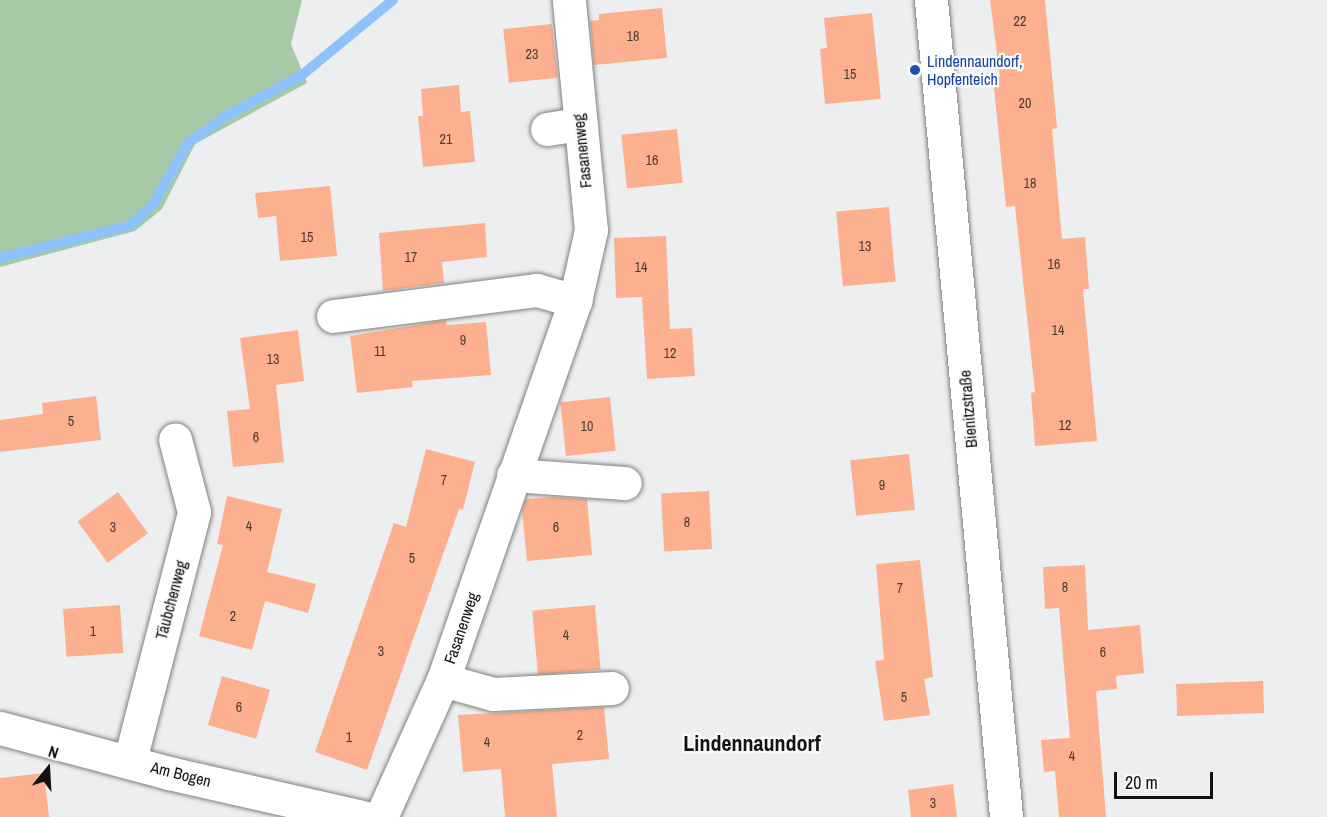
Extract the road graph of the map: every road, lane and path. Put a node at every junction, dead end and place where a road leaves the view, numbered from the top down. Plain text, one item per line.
1 (569, 0) edge
2 (931, 0) edge
3 (575, 301) junction
4 (333, 316) dead end
5 (175, 439) dead end
6 (513, 475) junction
7 (625, 483) dead end
8 (443, 680) junction
9 (612, 688) dead end
10 (0, 728) edge
11 (130, 760) junction
12 (363, 817) edge
13 (381, 817) edge
14 (1006, 817) edge

1 - 3 street, Fasanenweg
2 - 14 street, Bienitzstraße
3 - 4 street
3 - 6 street, Fasanenweg
5 - 11 street, Täubchenweg
6 - 7 street
6 - 8 street, Fasanenweg
8 - 9 street, Fasanenweg
8 - 13 street, Fasanenweg
10 - 11 street, Am Bogen
11 - 12 street, Am Bogen

